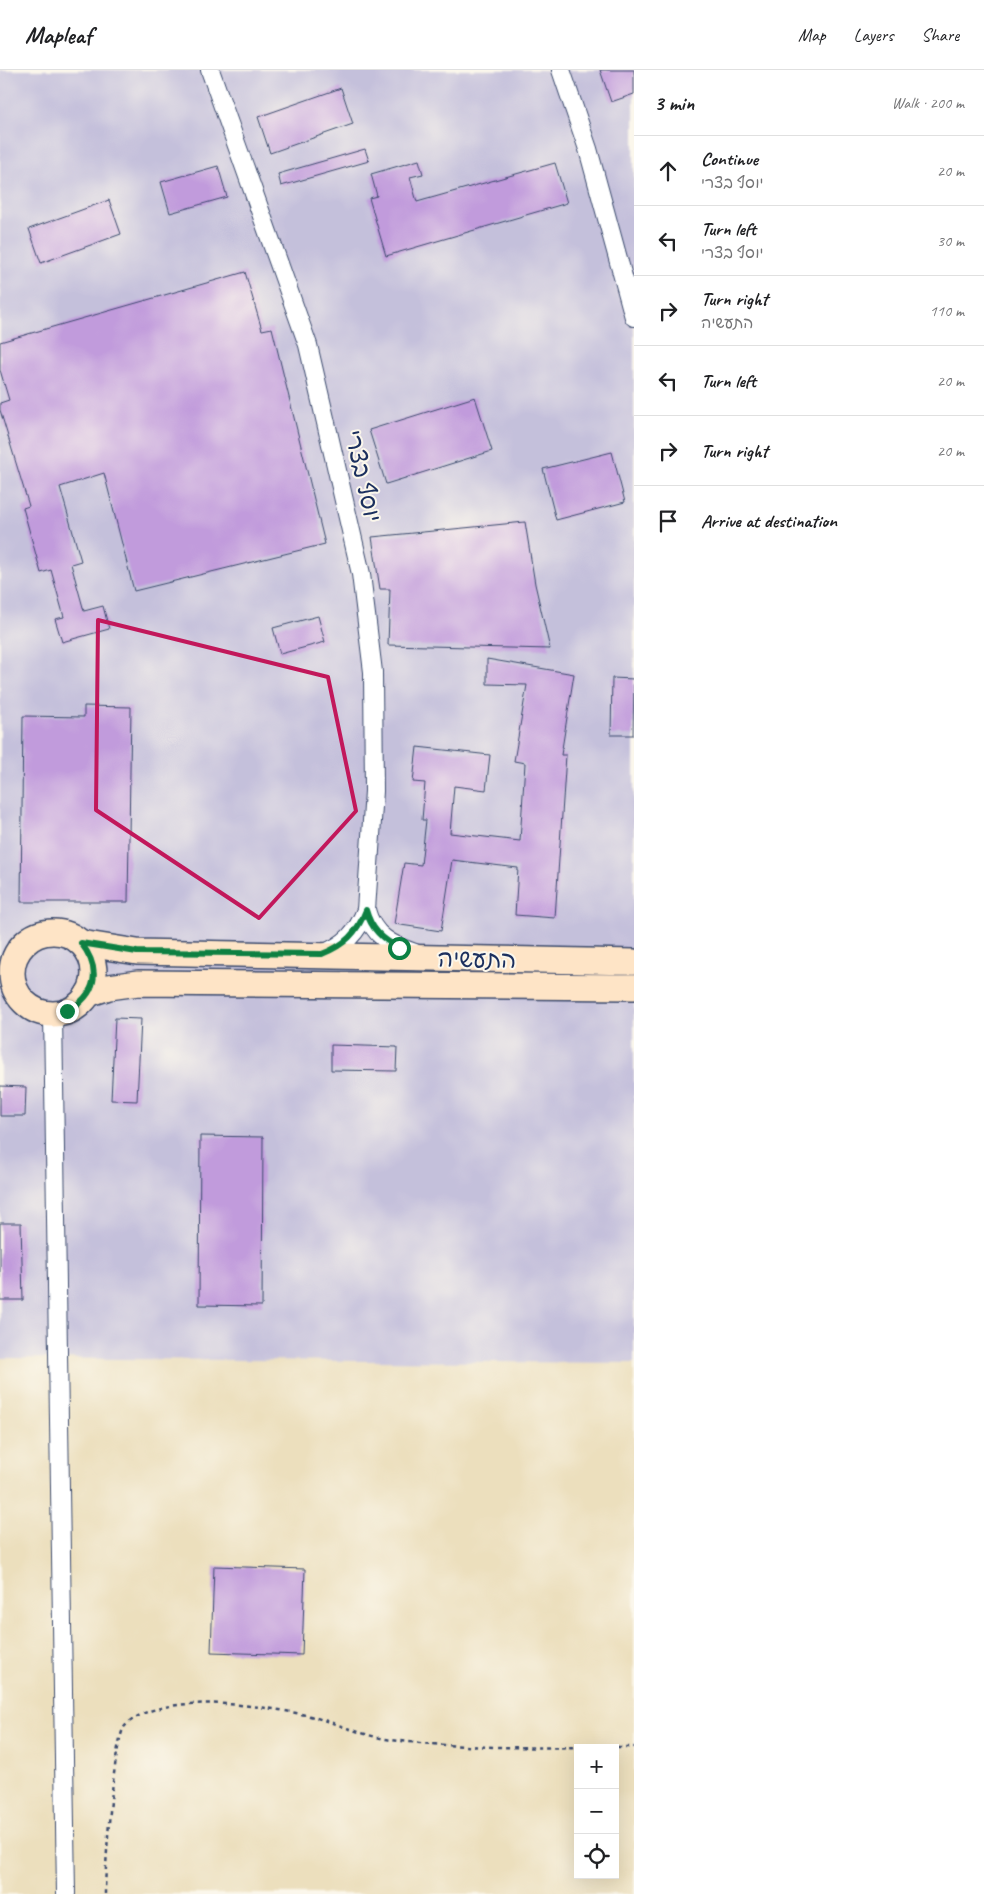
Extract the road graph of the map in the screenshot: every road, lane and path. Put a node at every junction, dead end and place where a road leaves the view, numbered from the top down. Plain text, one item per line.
1 (210, 70) edge
2 (562, 70) edge
3 (634, 317) edge
4 (366, 910) junction
5 (81, 943) junction
6 (10, 951) edge
7 (322, 954) junction
8 (427, 958) junction
9 (634, 962) edge
10 (8, 986) edge
11 (634, 987) edge
12 (88, 994) junction
13 (53, 1014) junction
14 (634, 1747) edge
15 (66, 1894) edge
16 (105, 1894) edge

1 - 4 street, יוסף בצרי
2 - 3 street
4 - 7 street, יוסף בצרי
4 - 8 street
5 - 6 street
5 - 7 street, התעשיה
5 - 12 street
6 - 10 street
7 - 8 street, התעשיה
8 - 9 street, התעשיה
10 - 13 street
11 - 12 street, התעשיה
12 - 13 street
13 - 15 street
14 - 16 path

